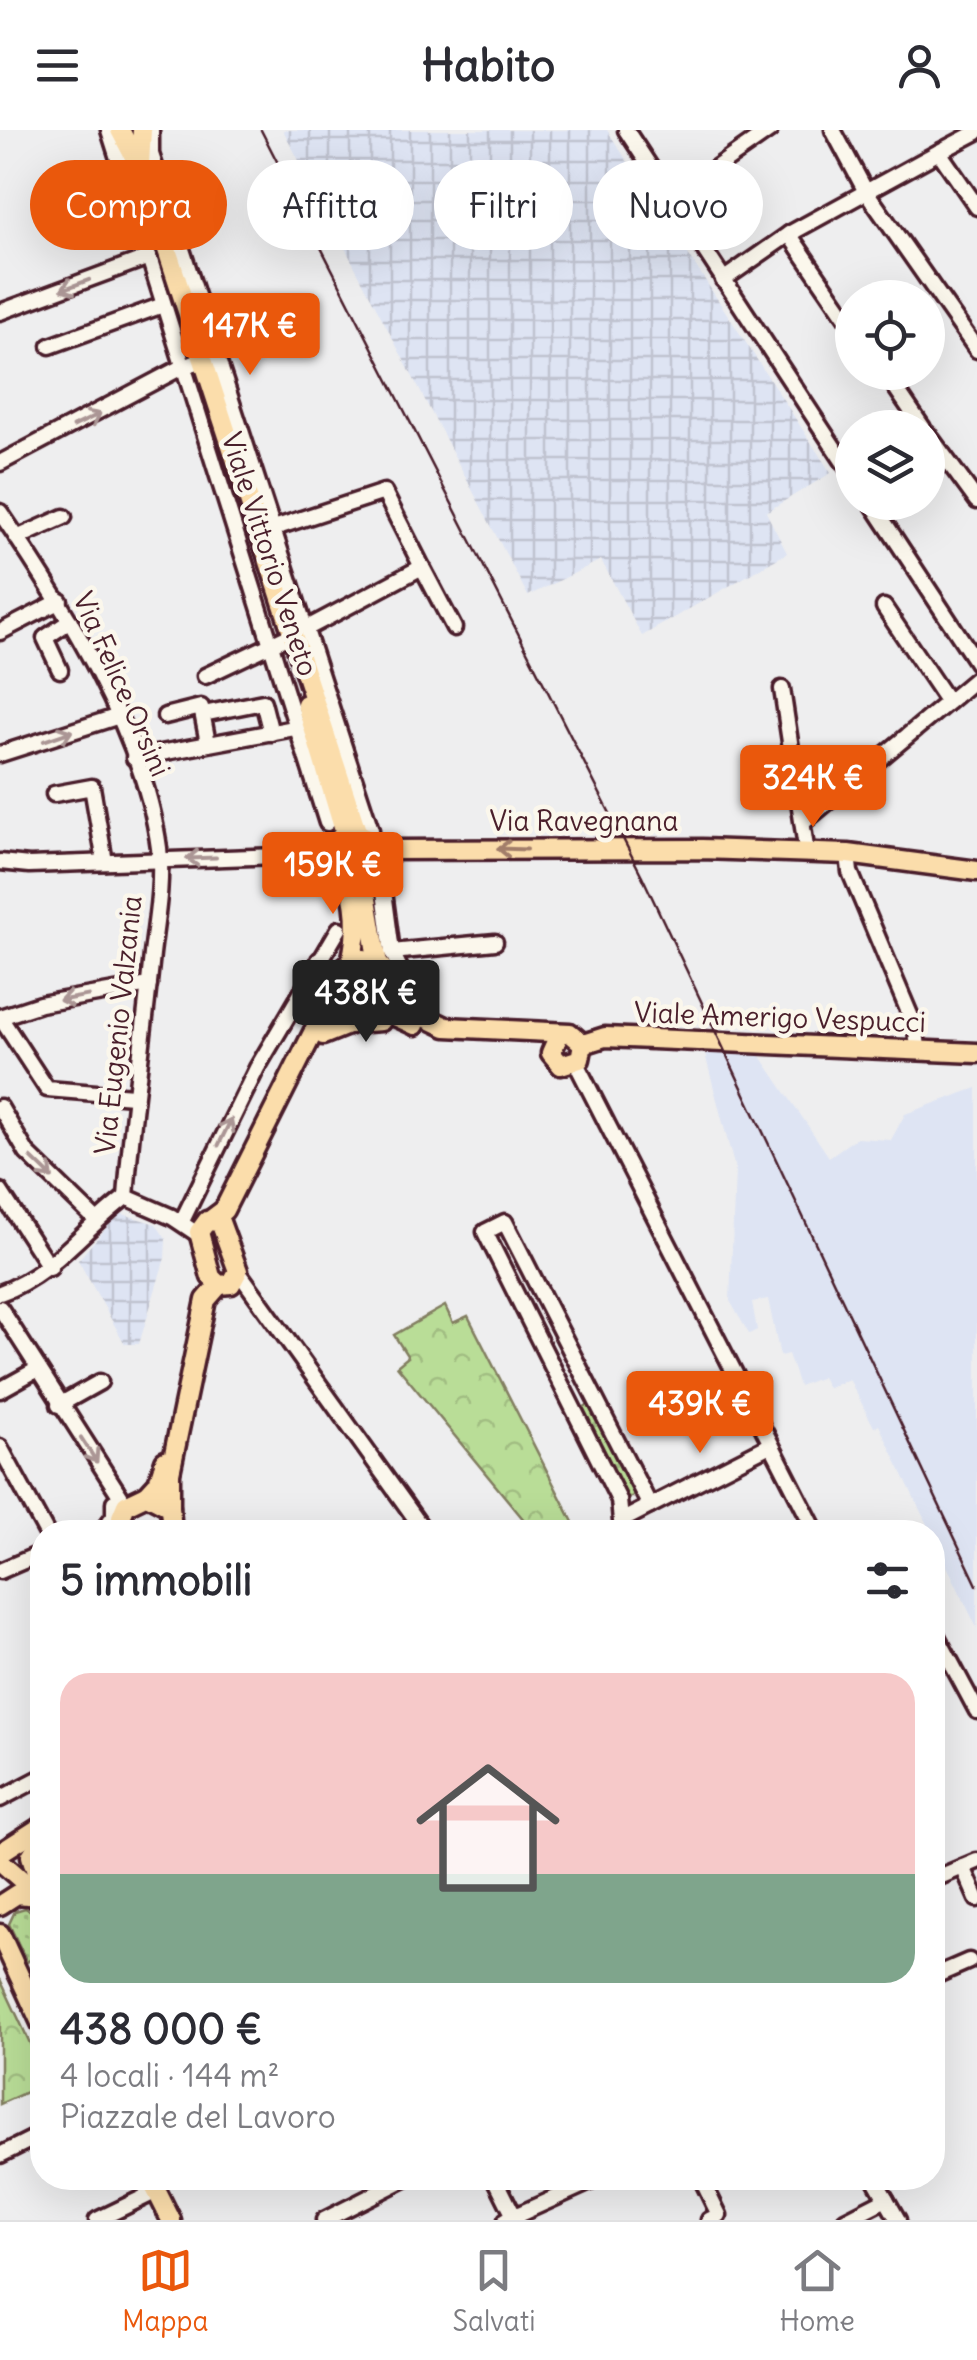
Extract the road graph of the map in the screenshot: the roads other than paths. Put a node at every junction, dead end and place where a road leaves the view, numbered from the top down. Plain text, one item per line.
1 (109, 130) edge
2 (120, 130) edge
3 (142, 130) edge
4 (151, 130) edge
5 (626, 130) edge
6 (770, 130) edge
7 (833, 130) edge
8 (977, 132) edge
9 (939, 152) junction
10 (135, 160) edge
11 (140, 160) edge
12 (645, 160) edge
13 (727, 160) edge
14 (865, 190) junction
15 (977, 208) edge
16 (789, 234) junction
17 (170, 250) edge
18 (703, 250) edge
19 (149, 257) junction
20 (723, 280) junction
21 (835, 301) edge
22 (163, 305) junction
23 (0, 312) edge
24 (50, 346) dead end
25 (977, 350) edge
26 (211, 358) junction
27 (180, 368) junction
28 (835, 449) edge
29 (1, 458) edge
30 (945, 458) edge
31 (977, 502) edge
32 (0, 512) edge
33 (64, 517) dead end
34 (882, 520) edge
35 (274, 528) junction
36 (17, 538) junction
37 (422, 567) junction
38 (60, 601) junction
39 (884, 607) dead end
40 (70, 622) junction
41 (454, 628) dead end
42 (0, 632) edge
43 (296, 634) junction
44 (272, 644) junction
45 (977, 663) edge
46 (60, 670) dead end
47 (206, 676) dead end
48 (977, 678) edge
49 (782, 690) dead end
50 (948, 702) junction
51 (203, 714) junction
52 (166, 716) dead end
53 (116, 717) junction
54 (316, 722) junction
55 (272, 733) junction
56 (208, 743) junction
57 (0, 754) edge
58 (134, 758) junction
59 (54, 794) dead end
60 (805, 821) junction
61 (326, 823) dead end
62 (361, 836) junction
63 (333, 854) junction
64 (807, 854) junction
65 (848, 854) junction
66 (158, 859) junction
67 (0, 862) edge
68 (104, 862) junction
69 (977, 871) edge
70 (358, 876) junction
71 (339, 929) dead end
72 (495, 942) dead end
73 (385, 958) junction
74 (319, 960) junction
75 (343, 974) junction
76 (149, 985) junction
77 (388, 985) junction
78 (368, 1008) junction
79 (405, 1014) junction
80 (0, 1017) edge
81 (323, 1035) junction
82 (554, 1041) junction
83 (583, 1044) junction
84 (918, 1049) junction
85 (977, 1053) edge
86 (576, 1063) junction
87 (133, 1096) junction
88 (0, 1107) edge
89 (0, 1191) edge
90 (126, 1197) junction
91 (178, 1218) junction
92 (96, 1220) junction
93 (210, 1225) junction
94 (50, 1268) junction
95 (226, 1278) junction
96 (542, 1292) junction
97 (0, 1294) edge
98 (521, 1303) junction
99 (0, 1308) edge
100 (36, 1370) junction
101 (100, 1382) dead end
102 (0, 1390) edge
103 (592, 1391) junction
104 (59, 1405) junction
105 (572, 1405) junction
106 (770, 1444) junction
107 (0, 1447) edge
108 (117, 1480) junction
109 (148, 1494) junction
110 (122, 1500) junction
111 (650, 1506) junction
112 (40, 1520) edge
113 (109, 1520) edge
114 (119, 1520) edge
115 (172, 1520) edge
116 (175, 1520) edge
117 (416, 1520) edge
118 (621, 1520) edge
119 (623, 1520) edge
120 (810, 1520) edge
121 (30, 1558) edge
122 (0, 1571) edge
123 (945, 1652) edge
124 (977, 1712) edge
125 (30, 1783) edge
126 (0, 1799) edge
127 (30, 1835) edge
128 (0, 1857) edge
129 (970, 1864) edge
130 (945, 1875) edge
131 (30, 1886) edge
132 (30, 1895) edge
133 (977, 1899) edge
134 (0, 1904) edge
135 (0, 1934) edge
136 (969, 1961) dead end
137 (945, 1971) edge
138 (30, 1999) edge
139 (30, 2140) edge
140 (0, 2155) edge
141 (144, 2190) edge
142 (157, 2190) edge
143 (384, 2190) edge
144 (500, 2190) edge
145 (574, 2190) edge
146 (707, 2190) edge
147 (881, 2190) edge
148 (886, 2199) junction
149 (512, 2219) edge
150 (97, 2220) edge
151 (171, 2220) edge
152 (324, 2220) edge
153 (709, 2220) edge
154 (845, 2220) edge
155 (898, 2220) edge

1 - 19 street, Viale Vittorio Veneto
2 - 10 main road, Viale Vittorio Veneto
3 - 11 main road, Viale Vittorio Veneto
4 - 26 street, Viale Vittorio Veneto
5 - 12 street
6 - 13 street
7 - 14 street
8 - 9 street
9 - 14 street
9 - 15 street
14 - 16 street
14 - 25 street
16 - 20 street
16 - 21 street
17 - 26 main road, Viale Vittorio Veneto
18 - 20 street
19 - 22 street, Viale Vittorio Veneto
19 -> 23 street
20 - 28 street
22 - 24 street
22 - 27 street, Viale Vittorio Veneto
26 - 27 street
26 - 35 street, Viale Vittorio Veneto
26 - 43 main road, Viale Vittorio Veneto
29 -> 27 street
27 - 44 street, Viale Vittorio Veneto
30 - 31 street
32 - 36 street, Via Felice Orsini
33 - 36 street
34 - 45 street
35 - 37 street
35 - 43 street, Viale Vittorio Veneto
36 - 38 street, Via Felice Orsini
37 - 41 street
37 - 43 street
38 - 40 street, Via Felice Orsini
38 - 42 street
39 - 50 street
40 - 46 street
40 - 53 street, Via Felice Orsini
43 - 44 street
43 - 54 main road, Viale Vittorio Veneto
44 - 47 street
44 - 54 street, Viale Vittorio Veneto
48 - 50 street
49 - 60 street
50 - 60 street
51 - 52 street
51 - 55 street
51 - 56 street
57 -> 53 street
53 - 58 street, Via Felice Orsini
54 - 55 street
54 - 61 street, Viale Vittorio Veneto
54 - 62 main road, Viale Vittorio Veneto
54 - 62 main road, Viale Vittorio Veneto
55 - 56 street
56 - 58 street
58 - 66 street, Via Felice Orsini
59 - 68 street
60 - 64 street
62 - 63 main road
64 -> 62 main road, Via Ravegnana
62 - 70 main road
63 -> 66 street
63 - 70 main road
64 - 65 main road, Via Ravegnana
65 - 69 main road, Via Ravegnana
65 - 84 street
66 - 68 street
66 - 76 street, Via Eugenio Valzania
67 - 68 street
70 - 73 main road
70 - 75 main road
71 - 74 street
72 - 73 street
73 - 75 main road
73 - 77 main road
73 - 79 street
74 - 75 street
91 -> 74 street
75 - 78 main road
75 - 93 main road
76 -> 80 street
76 - 87 street, Via Eugenio Valzania
77 - 78 main road
77 - 79 main road
78 - 79 main road
78 - 81 main road
79 - 81 main road
79 - 82 main road
80 - 87 street
81 - 93 main road
82 - 83 main road
82 - 86 main road
83 - 84 main road, Viale Amerigo Vespucci
83 - 86 main road
84 - 85 main road, Viale Amerigo Vespucci
86 - 106 street
87 - 90 street, Via Eugenio Valzania
88 -> 92 street
89 - 94 street
90 - 91 street
90 - 92 street
91 - 93 street
92 - 94 street
93 - 95 main road
93 - 95 main road
94 - 97 street
95 - 109 main road
95 - 116 main road
95 - 117 street
96 - 98 street
96 - 98 street
96 - 103 street
98 - 105 street
99 - 100 street
100 - 102 street
100 - 104 street
101 - 104 street
103 - 105 street
103 - 111 street
104 -> 108 street
105 - 118 street
106 - 111 street
106 - 120 street
107 - 112 street
108 - 110 street
108 - 113 street
109 - 110 main road
109 - 115 main road
110 - 114 main road
111 - 119 street
121 - 122 street
123 - 124 street
125 - 126 street
127 - 128 main road
128 - 131 main road
129 - 130 street
129 - 133 street
132 - 134 main road
135 - 138 main road
136 - 137 street
139 - 140 street
141 - 150 street
142 - 151 main road
143 - 152 street
144 - 149 street
145 - 149 street
146 - 153 street
147 - 148 street
148 - 154 street
148 - 155 street

